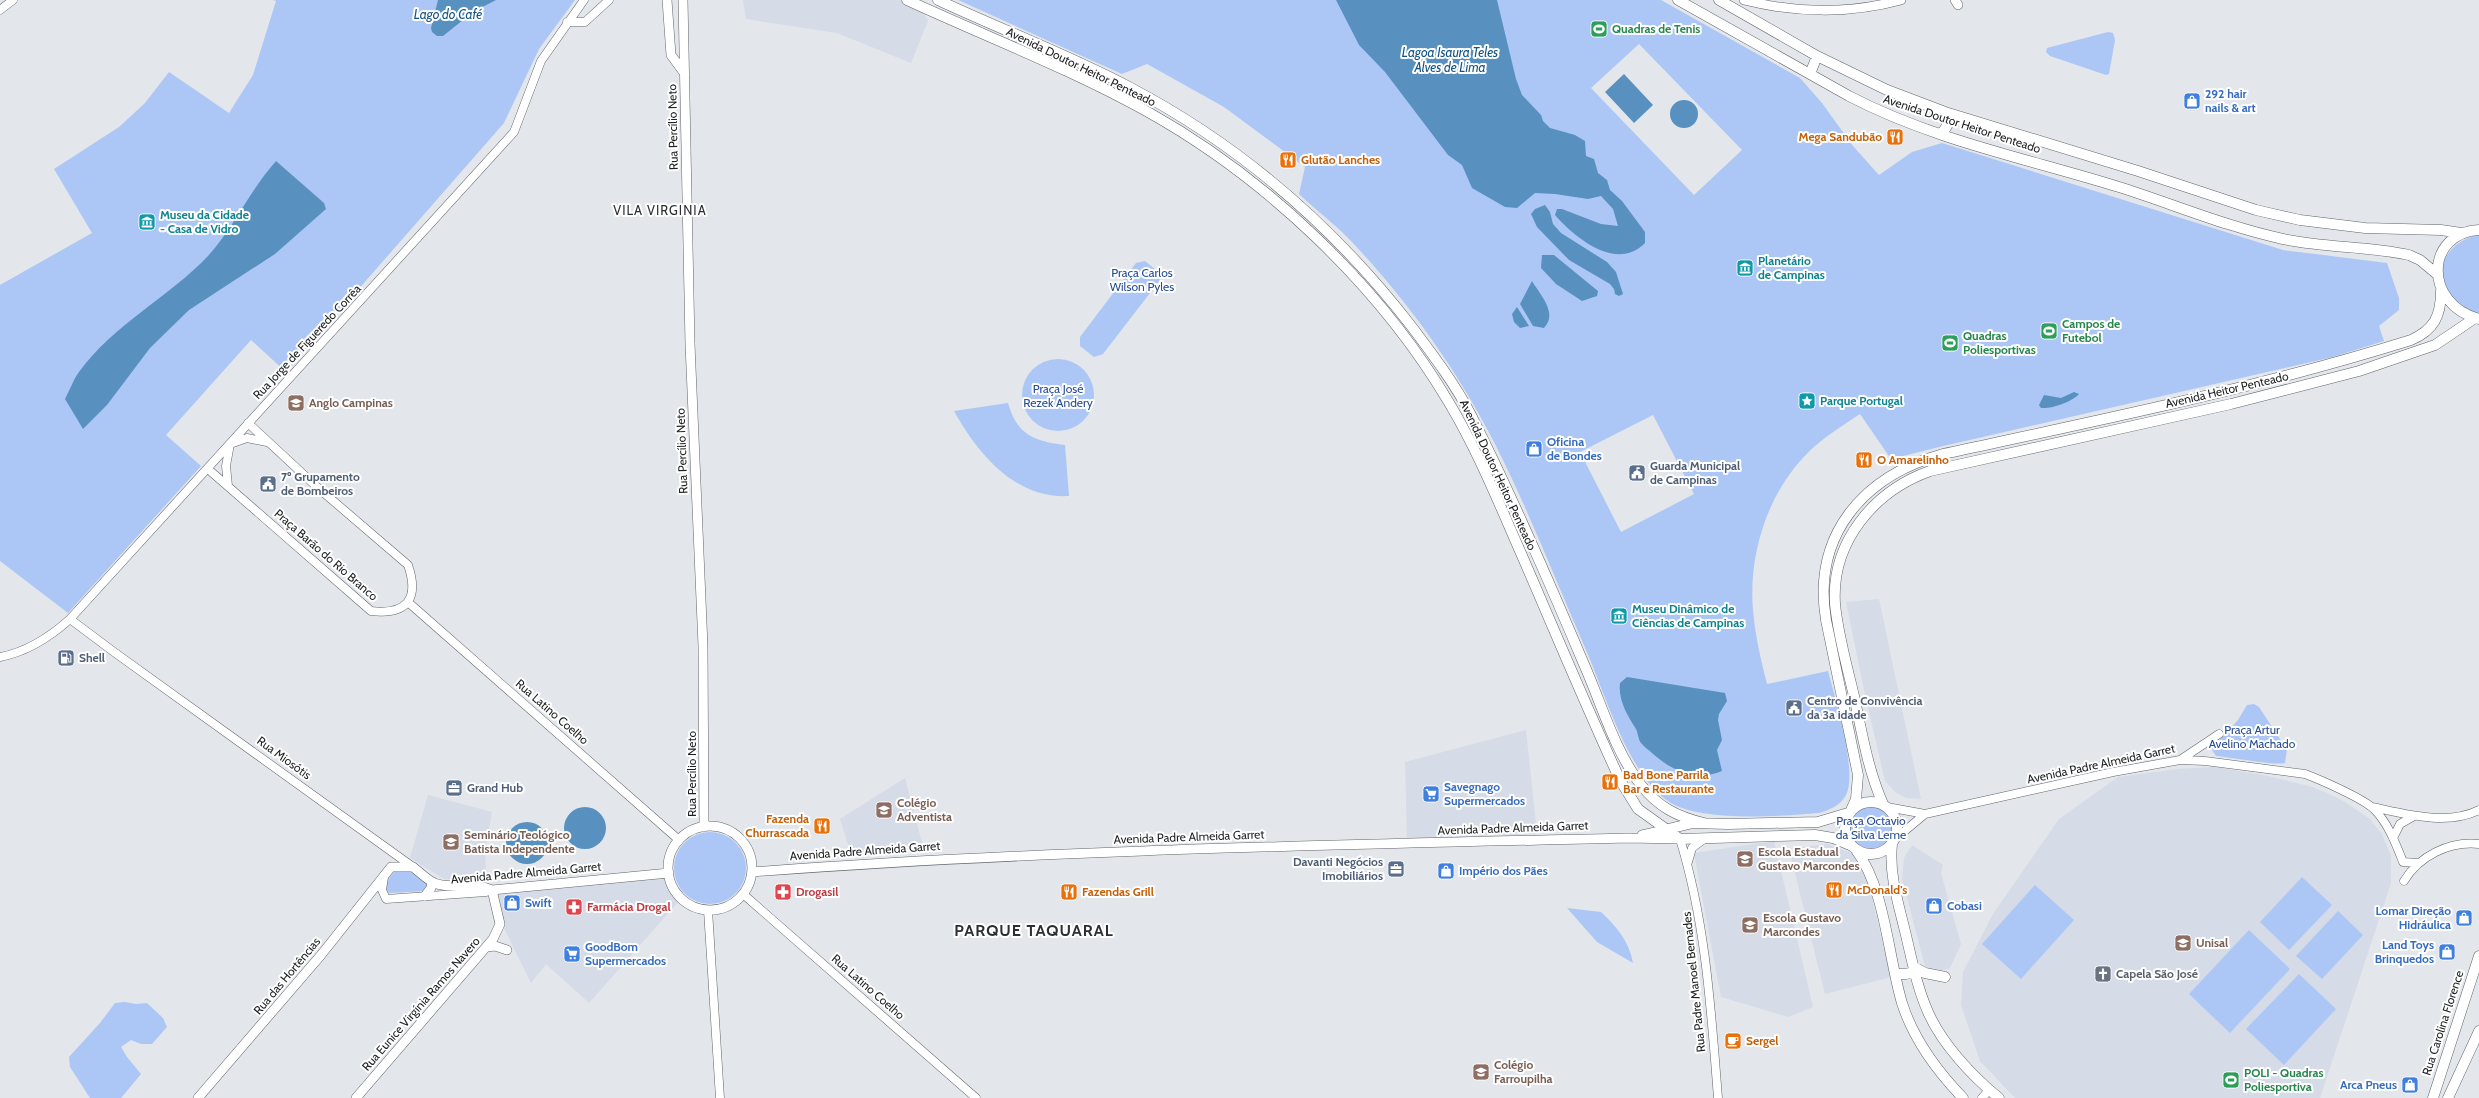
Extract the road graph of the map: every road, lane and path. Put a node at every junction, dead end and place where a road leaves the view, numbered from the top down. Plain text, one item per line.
1 (13, 0) edge
2 (584, 0) edge
3 (609, 0) edge
4 (667, 0) edge
5 (682, 0) edge
6 (907, 0) edge
7 (938, 0) edge
8 (1678, 0) edge
9 (1719, 0) edge
10 (1744, 0) edge
11 (1901, 0) edge
12 (1759, 4) junction
13 (0, 10) edge
14 (1750, 18) junction
15 (567, 22) junction
16 (1817, 56) junction
17 (685, 74) junction
18 (1810, 74) junction
19 (1945, 112) junction
20 (1942, 133) junction
21 (2479, 230) edge
22 (2461, 233) junction
23 (2438, 275) junction
24 (2441, 291) junction
25 (2477, 318) edge
26 (248, 423) junction
27 (268, 442) junction
28 (230, 444) junction
29 (208, 469) junction
30 (228, 486) junction
31 (409, 603) junction
32 (70, 619) junction
33 (0, 657) edge
34 (2219, 734) dead end
35 (2180, 760) junction
36 (1885, 806) junction
37 (2372, 808) junction
38 (2479, 810) edge
39 (1849, 812) junction
40 (1925, 814) junction
41 (2414, 816) junction
42 (1646, 817) junction
43 (1704, 823) junction
44 (704, 827) junction
45 (1664, 830) junction
46 (1642, 835) junction
47 (1627, 838) junction
48 (1706, 838) junction
49 (2393, 838) junction
50 (1680, 839) junction
51 (679, 840) junction
52 (1893, 842) junction
53 (2479, 844) edge
54 (1854, 848) junction
55 (392, 852) junction
56 (2417, 863) junction
57 (1688, 865) junction
58 (413, 867) junction
59 (391, 868) junction
60 (752, 872) junction
61 (669, 873) junction
62 (384, 877) junction
63 (2404, 881) dead end
64 (432, 882) junction
65 (492, 890) junction
66 (743, 894) junction
67 (425, 896) junction
68 (708, 910) junction
69 (487, 946) junction
70 (508, 950) dead end
71 (2479, 956) edge
72 (1915, 969) junction
73 (1895, 974) junction
74 (1945, 977) dead end
75 (2479, 1032) edge
76 (1989, 1090) junction
77 (198, 1098) edge
78 (356, 1098) edge
79 (720, 1098) edge
80 (976, 1098) edge
81 (1718, 1098) edge
82 (1963, 1098) edge
83 (1982, 1098) edge
84 (1999, 1098) edge
85 (2433, 1098) edge
86 (2448, 1098) edge

1 - 13 street
2 - 15 street, Rua Jorge de Figueredo Corrêa
3 - 15 street
4 - 17 main road, Rua Percílio Neto
5 - 17 main road, Rua Percílio Neto
6 - 42 main road, Avenida Doutor Heitor Penteado
7 - 43 main road, Avenida Doutor Heitor Penteado
8 - 18 main road, Avenida Doutor Heitor Penteado
9 - 14 main road, Avenida Doutor Heitor Penteado
10 - 12 main road
11 - 12 main road
12 - 14 main road
14 - 16 main road, Avenida Doutor Heitor Penteado
15 - 26 street, Rua Jorge de Figueredo Corrêa
16 - 18 main road
16 - 19 main road, Avenida Doutor Heitor Penteado
17 - 44 main road, Rua Percílio Neto
18 - 20 main road, Avenida Doutor Heitor Penteado
19 - 20 main road
19 - 22 main road, Avenida Doutor Heitor Penteado
20 - 23 main road, Avenida Doutor Heitor Penteado
21 - 22 main road
22 - 23 main road
23 - 24 main road
24 - 25 main road
24 - 39 main road, Avenida Heitor Penteado
25 - 36 main road, Avenida Heitor Penteado
26 - 27 street
26 - 28 street, Rua Jorge de Figueredo Corrêa
27 - 28 street
27 - 31 street
28 - 29 street, Rua Jorge de Figueredo Corrêa
28 - 30 street
29 - 30 street, Praça Barão do Rio Branco
29 - 32 street, Rua Jorge de Figueredo Corrêa
30 - 31 street, Praça Barão do Rio Branco
31 - 51 street, Rua Latino Coelho
32 - 33 street, Rua Jorge de Figueredo Corrêa
32 - 55 street, Rua Miosótis
34 - 35 street
35 - 37 street, Avenida Padre Almeida Garret
35 - 40 street, Avenida Padre Almeida Garret
36 - 39 main road
36 - 40 street
36 - 52 main road
37 - 41 street
37 - 49 street, Avenida Padre Almeida Garret
38 - 41 street
39 - 43 main road
39 - 54 main road
40 - 52 street, Avenida Padre Almeida Garret
41 - 49 street
42 - 45 main road, Avenida Doutor Heitor Penteado
42 - 46 main road
43 - 45 main road
44 - 51 main road
44 - 60 main road
45 - 46 main road
45 - 50 main road, Avenida Doutor Heitor Penteado
46 - 47 main road
47 - 50 main road
47 - 60 main road, Avenida Padre Almeida Garret
48 - 50 main road
48 - 54 main road
48 - 57 street
49 - 56 street, Avenida Padre Almeida Garret
50 - 57 street, Rua Padre Manoel Bernades
51 - 61 main road
52 - 54 main road
52 - 72 main road
53 - 56 street
54 - 73 main road
55 - 58 street, Rua Miosótis
55 - 59 street
56 - 63 street
57 - 81 street, Rua Padre Manoel Bernades
58 - 59 main road
58 - 64 main road, Rua Miosótis
59 - 62 main road, Rua das Hortências
60 - 66 main road
61 - 65 main road, Avenida Padre Almeida Garret
61 - 68 main road
62 - 67 street, Avenida Padre Almeida Garret
62 - 77 main road, Rua das Hortências
64 - 65 main road
64 - 67 main road
65 - 67 street, Avenida Padre Almeida Garret
65 - 69 main road, Rua Eunice Virgínia Ramos Navero
66 - 68 main road
66 - 80 street, Rua Latino Coelho
68 - 79 street
69 - 70 main road
69 - 78 main road, Rua Eunice Virgínia Ramos Navero
71 - 85 main road, Rua Carolina Florence
72 - 73 main road
72 - 74 main road
72 - 76 main road
73 - 82 main road
75 - 86 main road
76 - 83 street
76 - 84 main road

